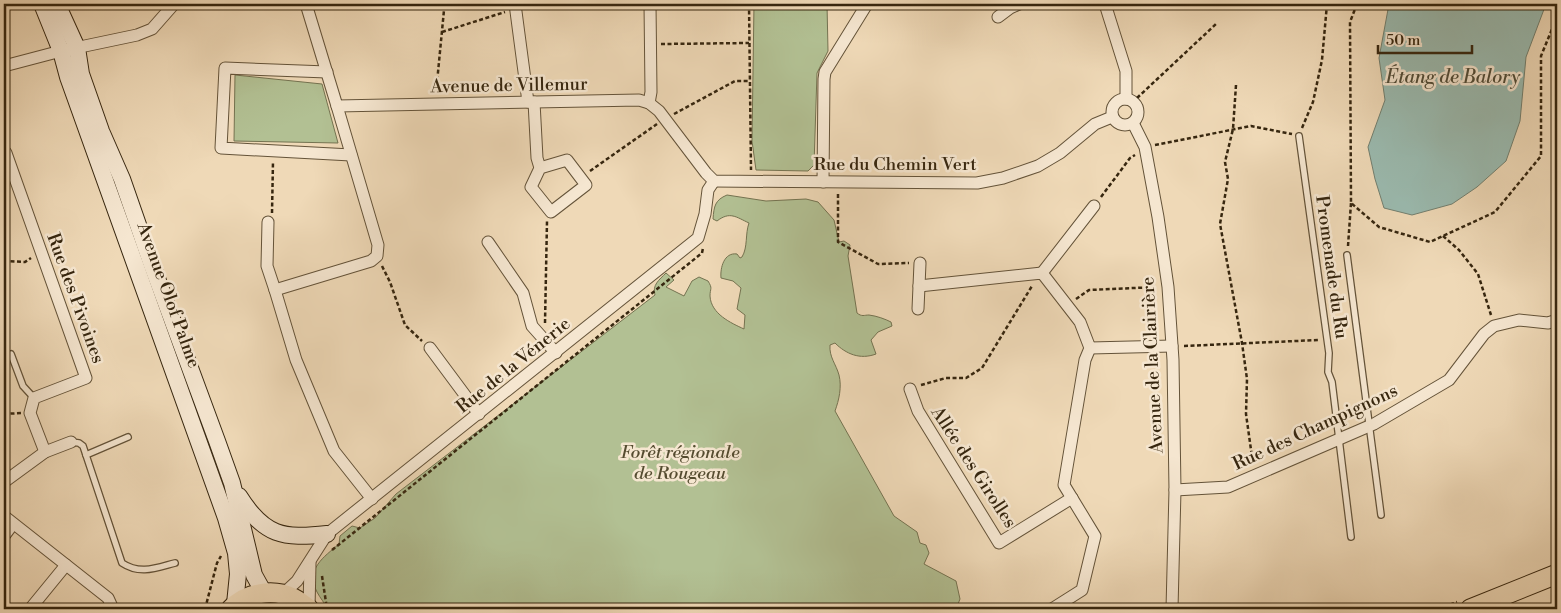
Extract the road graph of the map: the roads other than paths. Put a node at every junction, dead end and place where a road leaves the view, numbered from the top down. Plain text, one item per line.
1 (42, 4) edge
2 (57, 4) edge
3 (174, 4) edge
4 (306, 4) edge
5 (650, 4) edge
6 (867, 4) edge
7 (1019, 4) edge
8 (1105, 4) edge
9 (515, 6) edge
10 (998, 18) dead end
11 (69, 50) junction
12 (4, 66) edge
13 (327, 72) junction
14 (1130, 100) junction
15 (531, 102) junction
16 (650, 103) junction
17 (337, 106) junction
18 (1112, 117) junction
19 (1133, 123) junction
20 (1299, 136) road end
21 (4, 153) edge
22 (351, 154) junction
23 (540, 168) junction
24 (714, 181) junction
25 (822, 182) junction
26 (1094, 206) road end
27 (268, 222) road end
28 (488, 242) dead end
29 (1347, 255) road end
30 (920, 263) road end
31 (1042, 273) junction
32 (919, 286) junction
33 (275, 290) junction
34 (918, 309) dead end
35 (1557, 320) edge
36 (1172, 346) junction
37 (430, 348) road end
38 (1090, 348) junction
39 (556, 353) junction
40 (11, 354) dead end
41 (910, 389) road end
42 (34, 398) junction
43 (480, 414) junction
44 (1370, 425) junction
45 (128, 437) dead end
46 (1339, 439) junction
47 (71, 442) joint
48 (45, 452) junction
49 (86, 455) junction
50 (4, 482) edge
51 (232, 483) junction
52 (1175, 490) junction
53 (1072, 498) junction
54 (372, 500) junction
55 (1381, 515) dead end
56 (4, 516) edge
57 (13, 524) junction
58 (328, 534) junction
59 (4, 536) edge
60 (1352, 537) dead end
61 (175, 563) dead end
62 (310, 563) junction
63 (66, 565) junction
64 (1557, 574) edge
65 (264, 593) junction
66 (283, 594) junction
67 (233, 607) edge
68 (30, 609) edge
69 (113, 609) edge
70 (309, 609) edge
71 (1052, 609) edge
72 (1172, 609) edge
73 (1470, 609) edge

1 - 11 main road, Avenue Olof Palme
2 - 11 main road, Avenue Olof Palme
3 - 11 street
4 - 13 street
5 - 16 street
6 - 25 street
7 - 10 street
8 - 14 street
9 - 15 street
11 - 12 street
11 - 51 main road, Avenue Olof Palme
11 - 67 main road, Avenue Olof Palme
13 - 17 street
13 - 22 street
14 - 18 street
14 - 19 street
15 - 16 street, Avenue de Villemur
15 - 17 street, Avenue de Villemur
15 - 23 street
16 - 24 street
17 - 22 street
18 - 19 street
18 - 25 street, Rue du Chemin Vert
19 - 36 street, Avenue de la Clairière
20 - 46 lane, Promenade du Ru
21 - 42 street, Rue des Pivoines
22 - 33 street
23 - 23 street
24 - 25 street, Rue du Chemin Vert
24 - 39 street, Rue de la Vénerie
26 - 31 street
27 - 33 street
28 - 39 street
29 - 44 lane, Promenade du Ru
30 - 32 street
31 - 32 street
31 - 38 street
32 - 34 street
33 - 54 street
35 - 44 street, Rue des Champignons
36 - 38 street
36 - 52 street, Avenue de la Clairière
37 - 43 street
38 - 53 street
39 - 43 street, Rue de la Vénerie
40 - 42 lane
41 - 53 street, Allée des Girolles
42 - 48 street
43 - 54 street, Rue de la Vénerie
44 - 46 street, Rue des Champignons
44 - 55 lane, Promenade du Ru
45 - 49 lane
46 - 52 street, Rue des Champignons
46 - 60 lane, Promenade du Ru
47 - 48 street
47 - 49 lane
48 - 50 street
49 - 61 lane
51 - 58 main road
51 - 65 main road, Avenue Olof Palme
52 - 72 street, Avenue de la Clairière
53 - 71 street
54 - 58 street, Rue de la Vénerie
56 - 57 street
57 - 59 street
57 - 63 street
58 - 62 street, Rue de la Vénerie
62 - 66 street, Rue de la Vénerie
62 - 70 street
63 - 68 street
63 - 69 street
64 - 73 main road
65 - 66 main road
65 - 67 main road
66 - 70 main road

